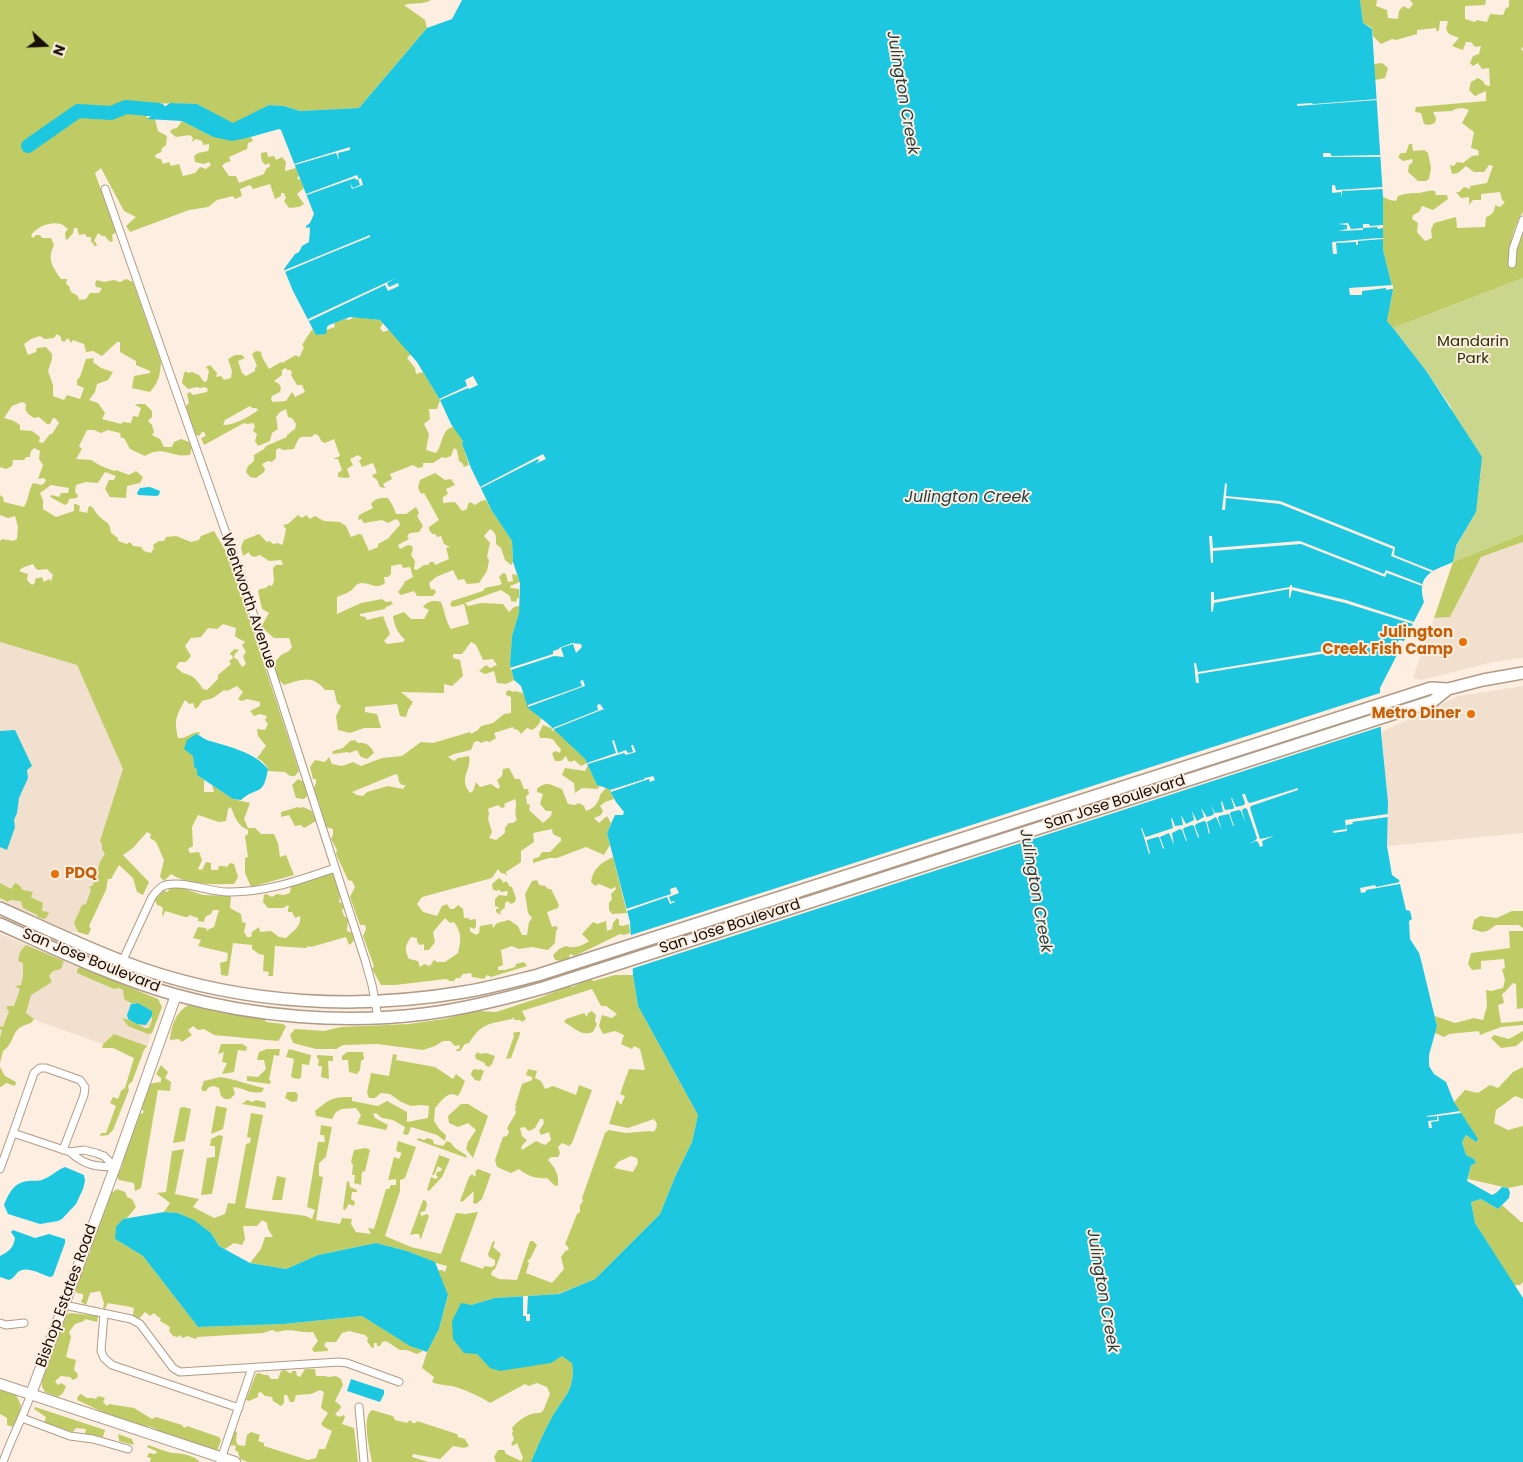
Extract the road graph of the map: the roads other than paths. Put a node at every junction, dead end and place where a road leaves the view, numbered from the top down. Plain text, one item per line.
1 (105, 189) dead end
2 (1523, 220) edge
3 (1512, 264) dead end
4 (1523, 673) edge
5 (1448, 689) junction
6 (335, 868) junction
7 (3, 910) edge
8 (0, 924) edge
9 (83, 961) junction
10 (122, 962) junction
11 (176, 995) junction
12 (256, 996) junction
13 (375, 1002) junction
14 (378, 1017) junction
15 (13, 1133) junction
16 (67, 1151) junction
17 (115, 1167) junction
18 (0, 1169) edge
19 (64, 1305) junction
20 (104, 1314) junction
21 (0, 1323) edge
22 (24, 1323) dead end
23 (252, 1368) junction
24 (398, 1382) dead end
25 (0, 1384) edge
26 (31, 1394) junction
27 (239, 1408) junction
28 (359, 1408) dead end
29 (22, 1418) junction
30 (128, 1449) dead end
31 (221, 1460) edge
32 (4, 1462) edge
33 (235, 1462) edge
34 (364, 1462) edge

1 - 6 street, Wentworth Avenue
2 - 3 street
4 - 5 main road, San Jose Boulevard
5 - 13 main road, San Jose Boulevard
5 - 14 main road, San Jose Boulevard
6 - 10 street
6 - 13 street, Wentworth Avenue
7 - 10 main road, San Jose Boulevard
8 - 9 main road, San Jose Boulevard
9 - 10 main road
9 - 11 main road, San Jose Boulevard
10 - 12 main road, San Jose Boulevard
11 - 12 main road
11 - 14 main road, San Jose Boulevard
11 - 17 street, Bishop Estates Road
12 - 13 main road, San Jose Boulevard
13 - 14 street, Wentworth Avenue
15 - 16 street
15 - 16 street
15 - 18 street
16 - 17 street
16 - 17 street
17 - 19 street, Bishop Estates Road
19 - 20 street
19 - 26 street, Bishop Estates Road
20 - 23 street
20 - 27 street
21 - 22 street
23 - 24 street
23 - 27 street
25 - 26 street
26 - 29 street
26 - 31 street
27 - 31 street
28 - 34 street
29 - 30 street
29 - 32 street
31 - 33 street

